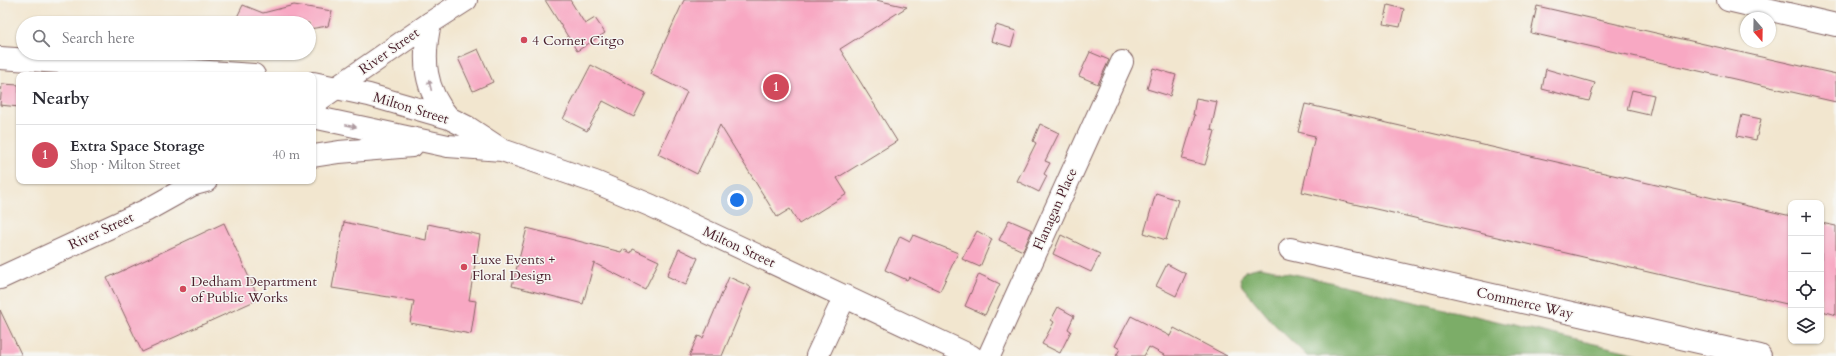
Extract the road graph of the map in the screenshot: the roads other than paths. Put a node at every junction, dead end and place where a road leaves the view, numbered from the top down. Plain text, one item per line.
1 (466, 0) edge
2 (1728, 0) edge
3 (430, 23) junction
4 (1836, 25) edge
5 (9, 59) edge
6 (24, 60) edge
7 (1122, 62) dead end
8 (80, 72) edge
9 (208, 72) edge
10 (316, 84) edge
11 (336, 88) junction
12 (316, 102) edge
13 (449, 118) junction
14 (316, 119) edge
15 (448, 146) junction
16 (502, 150) junction
17 (316, 156) edge
18 (196, 184) edge
19 (1290, 249) dead end
20 (0, 278) edge
21 (845, 296) junction
22 (817, 356) edge
23 (971, 356) edge
24 (989, 356) edge
25 (1760, 356) edge

1 - 3 main road, River Street
2 - 4 main road
3 - 11 main road, River Street
13 -> 3 main road
5 - 8 main road
6 - 9 main road
7 - 24 main road, Flanagan Place
10 - 11 main road, Milton Street
11 - 12 main road, River Street
11 - 13 main road, Milton Street
13 - 16 main road, Milton Street
14 -> 15 main road, Milton Street
15 - 16 main road, Milton Street
15 - 17 main road
16 - 21 main road, Milton Street
18 - 20 main road, River Street
19 - 25 main road, Commerce Way
21 - 22 main road
21 - 23 main road, Milton Street

